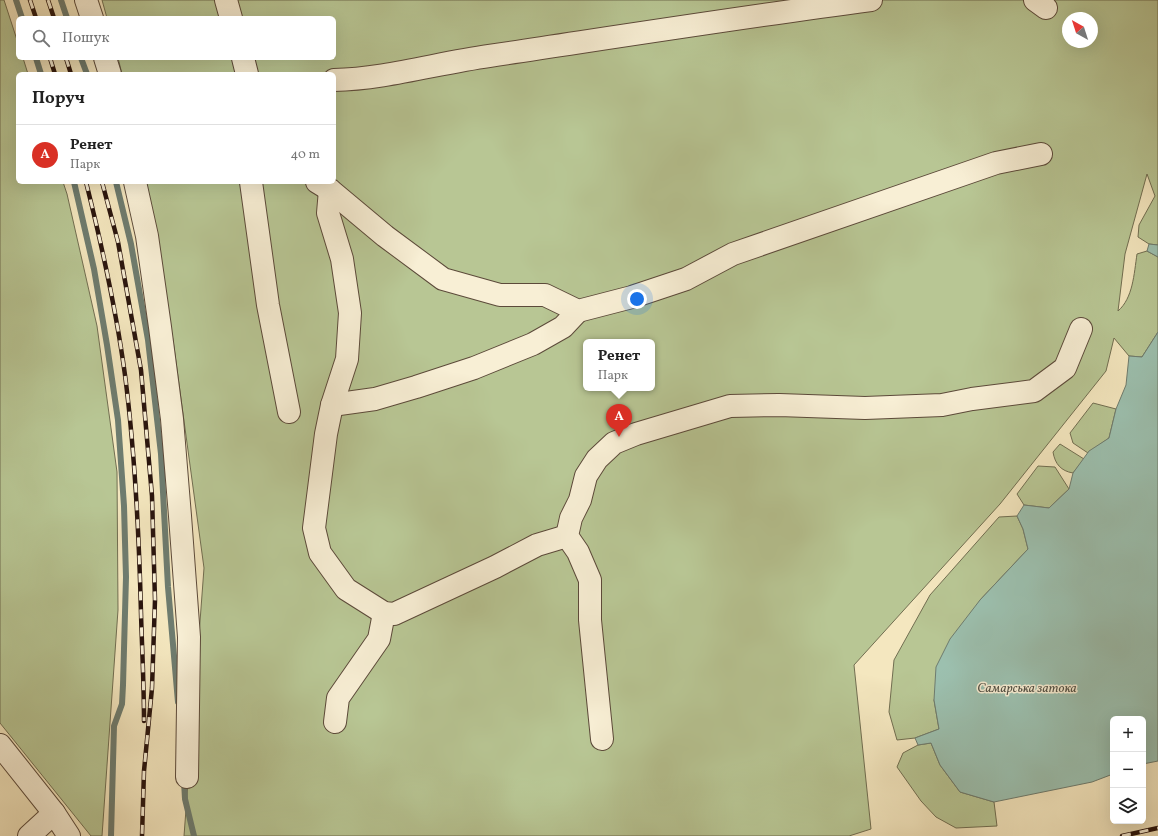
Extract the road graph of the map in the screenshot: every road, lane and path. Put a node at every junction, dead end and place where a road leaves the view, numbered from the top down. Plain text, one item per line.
1 (86, 0) edge
2 (226, 0) edge
3 (871, 0) edge
4 (91, 16) edge
5 (230, 16) edge
6 (106, 60) edge
7 (244, 60) edge
8 (109, 72) edge
9 (246, 72) edge
10 (336, 80) edge
11 (1041, 154) dead end
12 (135, 184) edge
13 (251, 184) edge
14 (324, 186) edge
15 (578, 311) junction
16 (1081, 329) dead end
17 (332, 405) junction
18 (289, 412) dead end
19 (567, 536) junction
20 (384, 613) junction
21 (335, 722) dead end
22 (602, 739) dead end
23 (0, 745) edge
24 (187, 777) dead end
25 (54, 812) junction
26 (29, 836) edge
27 (69, 836) edge

1 - 4 street
2 - 5 street
3 - 10 street
6 - 8 street
7 - 9 street
11 - 15 street
12 - 24 street
13 - 18 street
14 - 15 street
14 - 17 street
15 - 17 street
16 - 19 street
17 - 20 street
19 - 20 street
19 - 22 street
20 - 21 street
23 - 25 street
25 - 26 street
25 - 27 street

